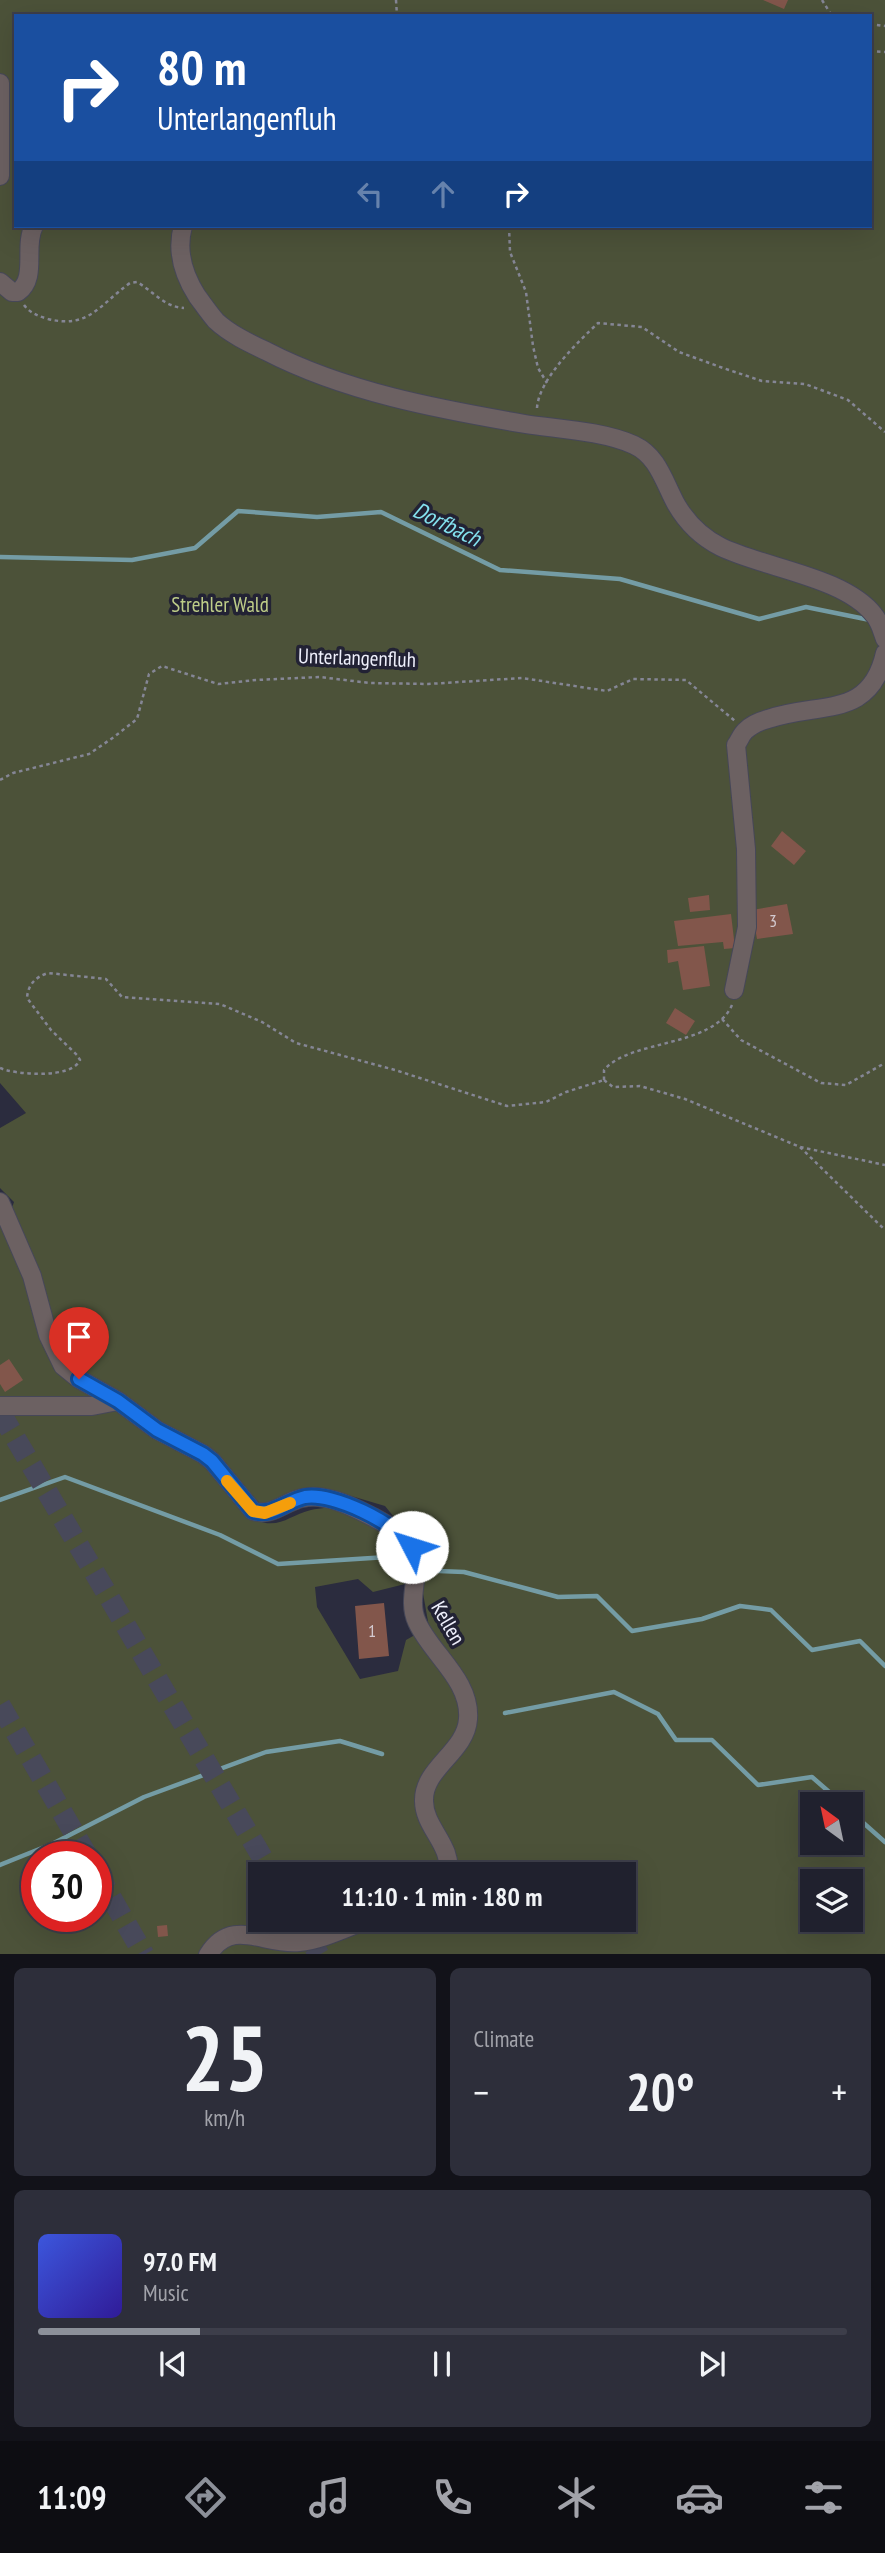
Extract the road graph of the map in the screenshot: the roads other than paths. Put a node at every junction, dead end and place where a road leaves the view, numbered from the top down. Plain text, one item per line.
1 (0, 83) edge
2 (0, 176) edge
3 (33, 228) edge
4 (182, 228) edge
5 (0, 282) edge
6 (881, 628) edge
7 (885, 653) edge
8 (734, 990) road end
9 (0, 1202) edge
10 (118, 1401) junction
11 (0, 1406) edge
12 (447, 1862) edge
13 (334, 1932) edge
14 (209, 1954) edge

1 - 2 street
3 - 5 street
4 - 6 street
7 - 8 street
9 - 10 street
10 - 11 street
10 - 12 street, Kellen
13 - 14 street

